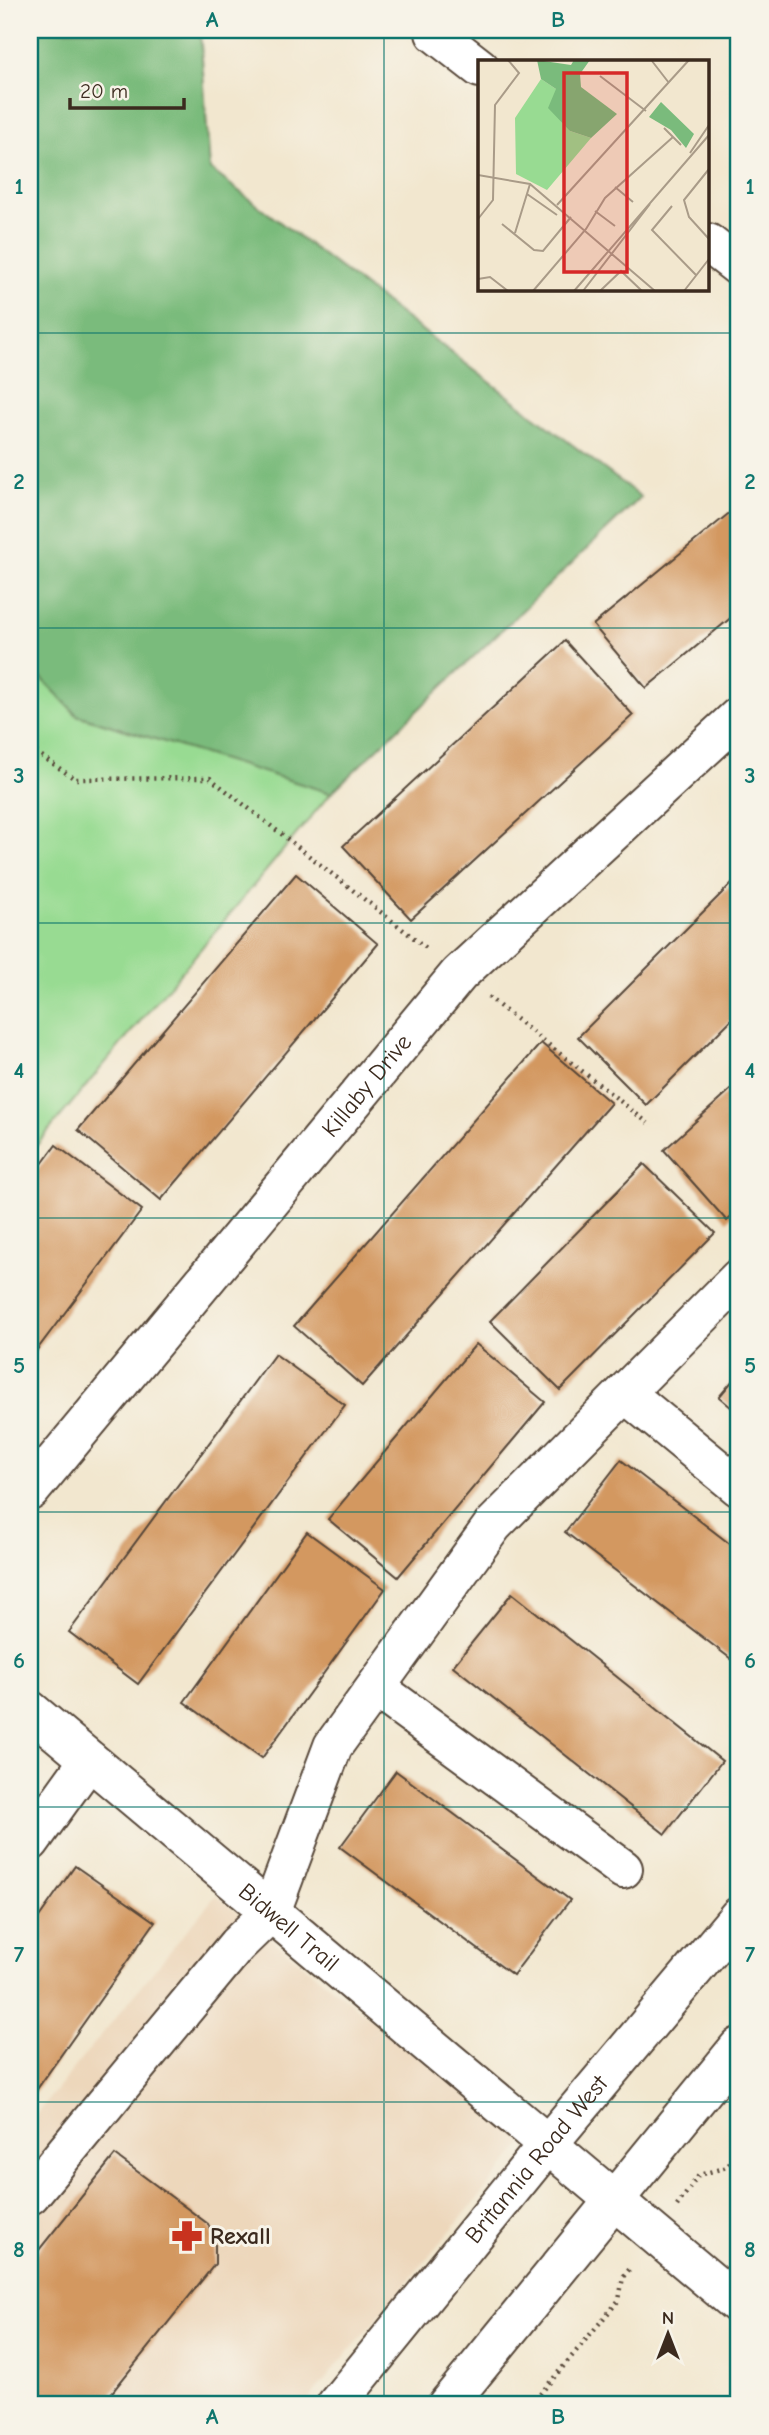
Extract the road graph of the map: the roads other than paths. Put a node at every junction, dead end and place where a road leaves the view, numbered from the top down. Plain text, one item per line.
1 (435, 33) dead end
2 (478, 66) edge
3 (710, 245) edge
4 (739, 267) edge
5 (739, 716) edge
6 (739, 1278) edge
7 (625, 1393) junction
8 (739, 1487) edge
9 (30, 1491) edge
10 (376, 1688) junction
11 (30, 1710) edge
12 (89, 1760) junction
13 (30, 1842) edge
14 (623, 1869) dead end
15 (271, 1912) junction
16 (739, 1916) edge
17 (739, 2047) edge
18 (548, 2144) junction
19 (30, 2195) edge
20 (614, 2200) junction
21 (739, 2305) edge
22 (336, 2405) edge
23 (447, 2405) edge

1 - 2 street
3 - 4 street
5 - 9 street, Killaby Drive
6 - 7 street
7 - 8 street
7 - 10 street
10 - 14 street
10 - 15 street
11 - 12 street, Bidwell Trail
12 - 13 street
12 - 15 street, Bidwell Trail
15 - 18 street, Bidwell Trail
15 - 19 street
16 - 18 street, Britannia Road West
17 - 20 street
18 - 20 street, Bidwell Trail
18 - 22 street, Britannia Road West
20 - 21 street, Bidwell Trail
20 - 23 street

